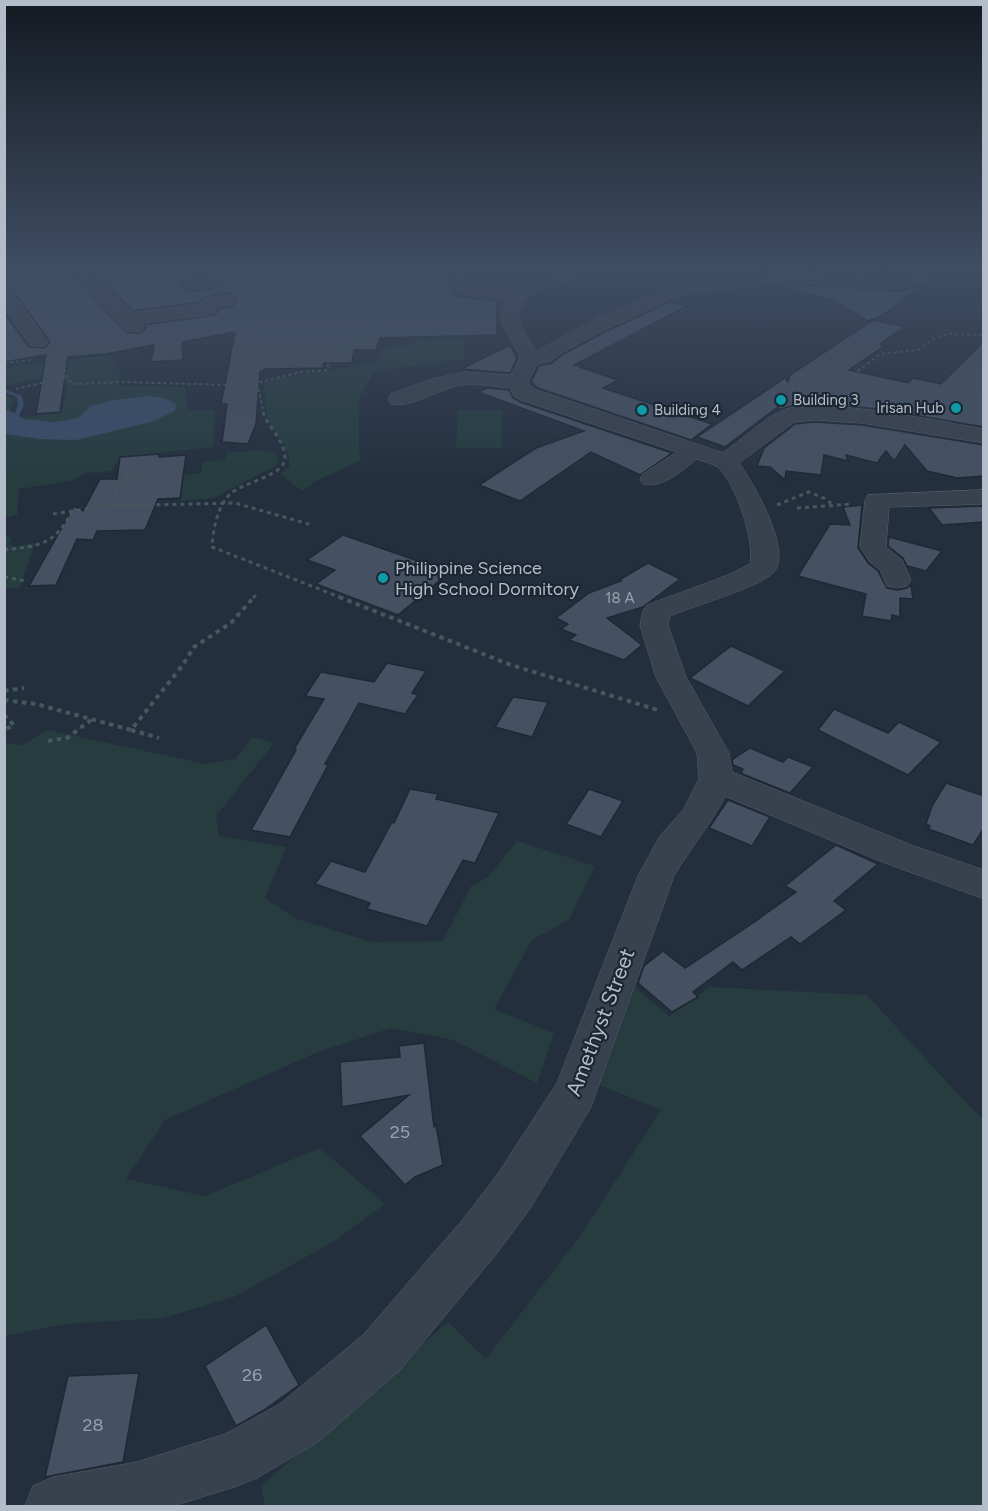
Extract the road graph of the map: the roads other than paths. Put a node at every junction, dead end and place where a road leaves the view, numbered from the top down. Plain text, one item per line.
1 (29, 338) edge
2 (518, 338) edge
3 (575, 338) edge
4 (38, 354) road end
5 (530, 358) junction
6 (518, 382) junction
7 (399, 399) dead end
8 (984, 436) edge
9 (695, 450) junction
10 (732, 471) junction
11 (652, 479) dead end
12 (984, 497) edge
13 (897, 580) dead end
14 (716, 779) junction
15 (984, 885) edge
16 (52, 1506) edge

1 - 4 street
2 - 5 street
3 - 5 street
5 - 6 street
6 - 7 street
6 - 9 street
8 - 10 street
9 - 10 street
9 - 11 street
10 - 14 street
12 - 13 street
14 - 15 street
14 - 16 street, Amethyst Street

